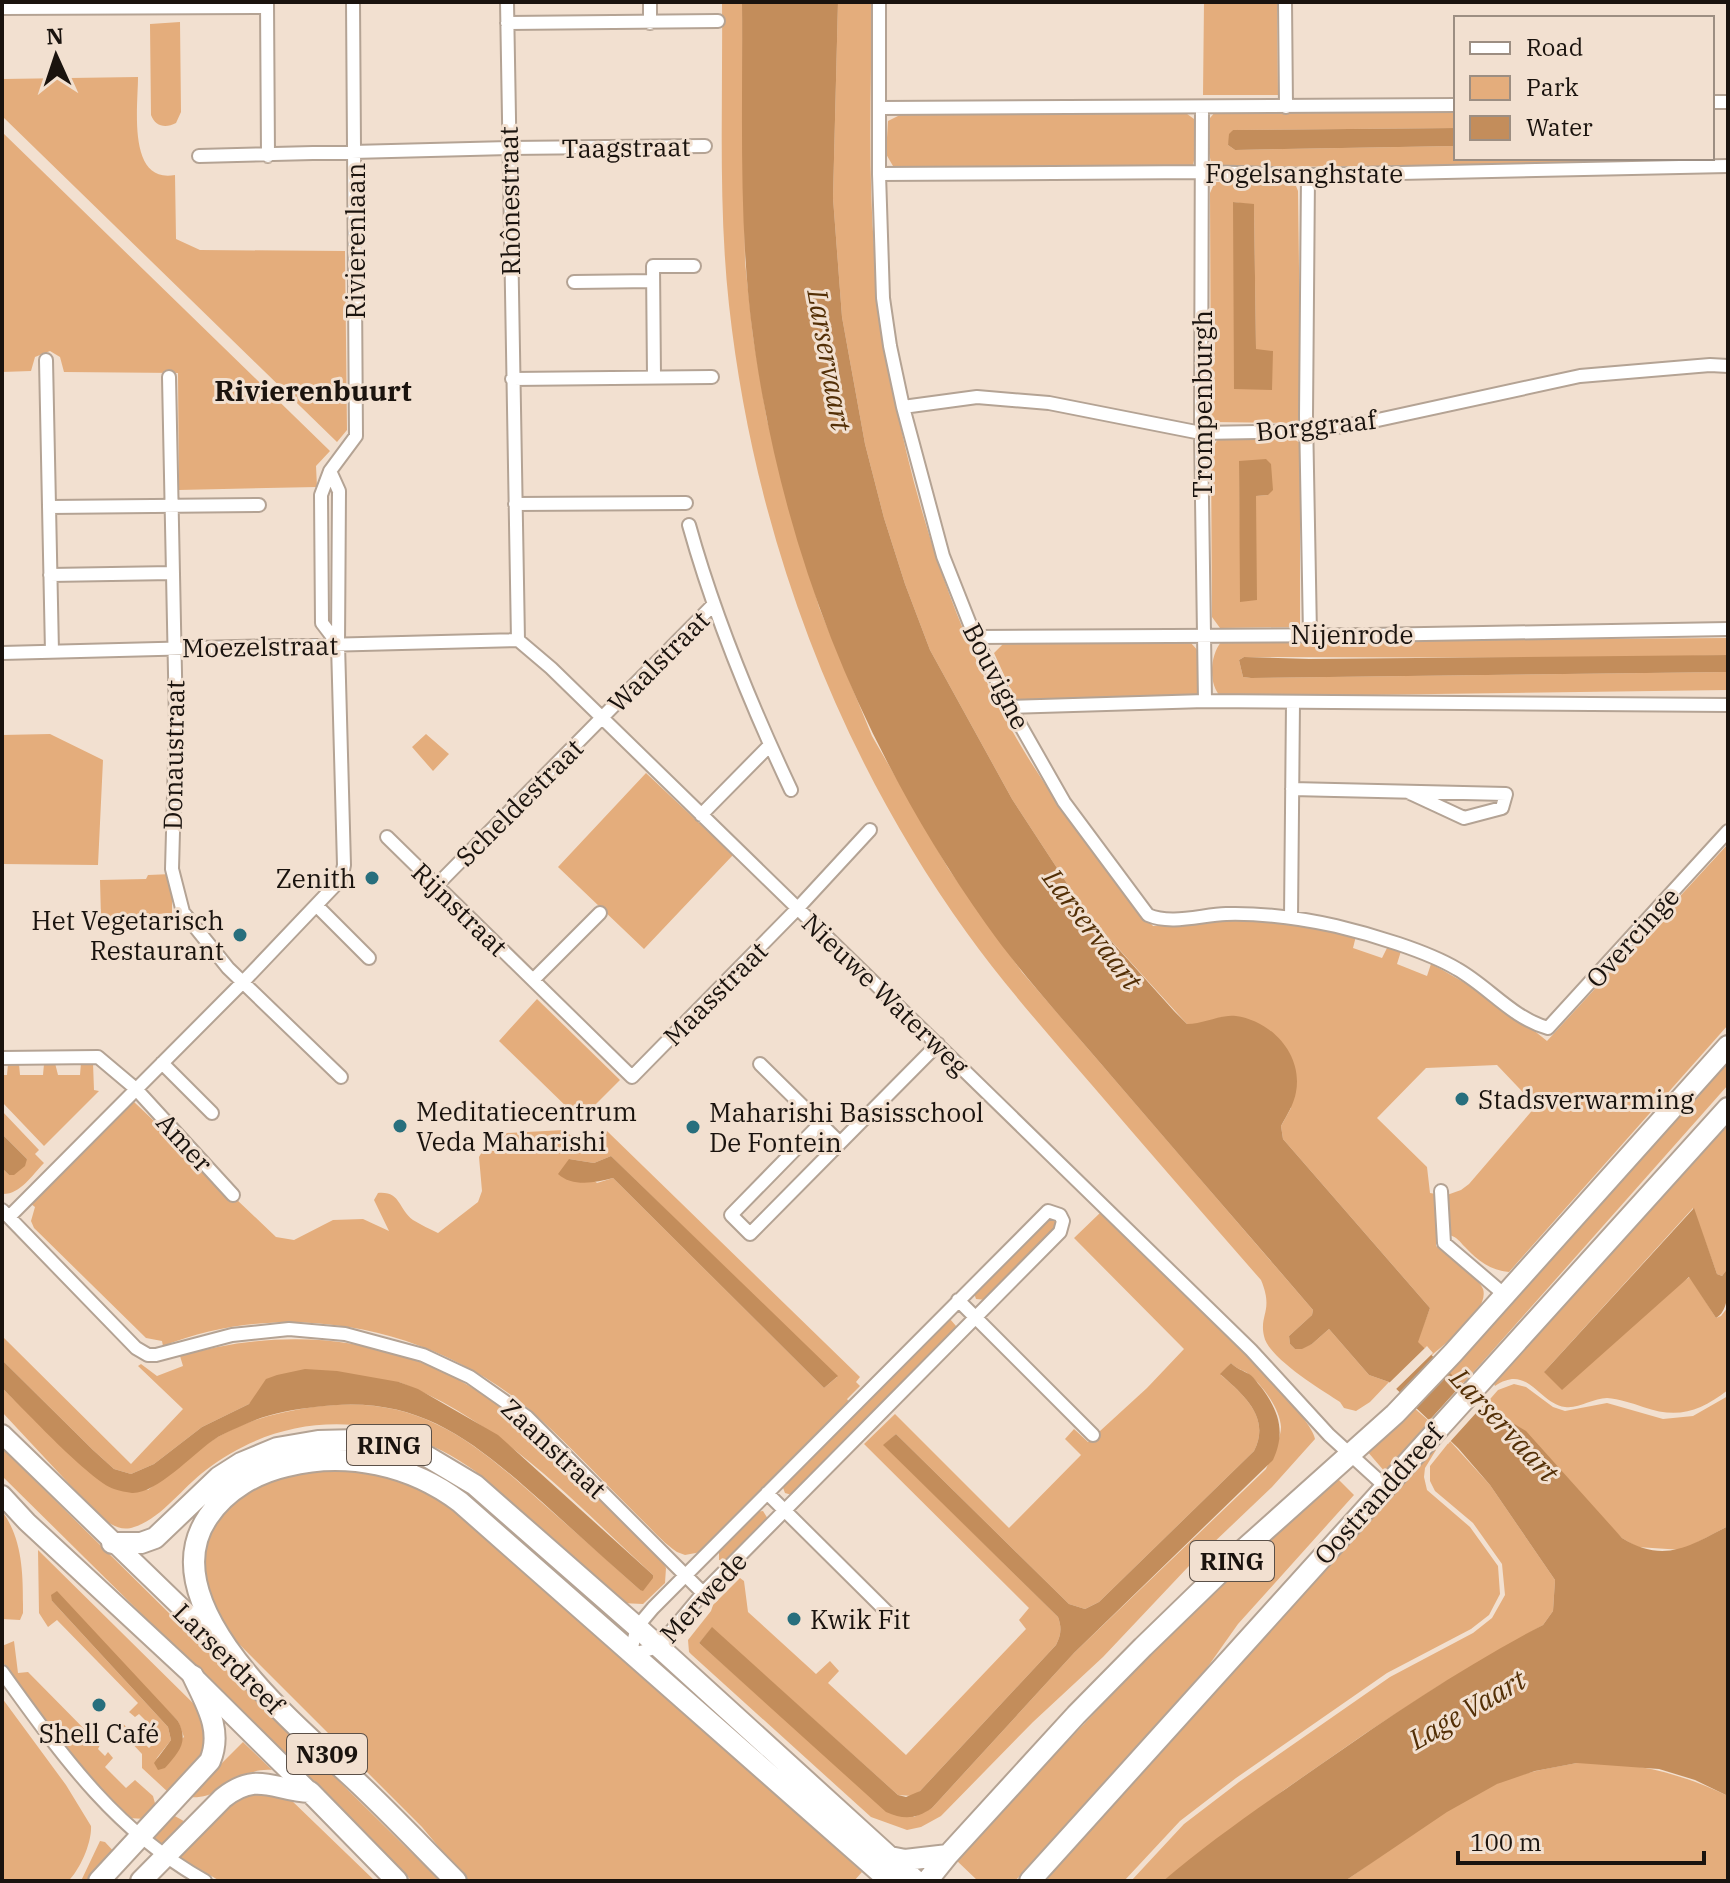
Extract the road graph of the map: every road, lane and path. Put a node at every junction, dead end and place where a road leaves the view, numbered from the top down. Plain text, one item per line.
1 (353, 2) edge
2 (507, 2) edge
3 (650, 2) edge
4 (879, 2) edge
5 (1285, 2) edge
6 (267, 4) edge
7 (64, 5) edge
8 (2, 8) edge
9 (718, 21) dead end
10 (507, 23) junction
11 (650, 23) junction
12 (1454, 105) edge
13 (1202, 107) junction
14 (1286, 107) junction
15 (880, 108) junction
16 (705, 146) dead end
17 (509, 148) junction
18 (354, 152) junction
19 (199, 156) dead end
20 (268, 156) junction
21 (1728, 166) edge
22 (1202, 172) junction
23 (879, 174) junction
24 (1308, 175) junction
25 (694, 266) dead end
26 (653, 281) junction
27 (574, 282) dead end
28 (46, 360) dead end
29 (1728, 366) edge
30 (169, 377) dead end
31 (654, 377) junction
32 (712, 377) dead end
33 (512, 379) junction
34 (903, 407) junction
35 (1307, 431) junction
36 (1201, 433) junction
37 (686, 503) dead end
38 (515, 504) junction
39 (172, 505) junction
40 (259, 505) dead end
41 (49, 507) junction
42 (689, 525) dead end
43 (173, 573) junction
44 (50, 575) junction
45 (714, 604) junction
46 (1728, 629) edge
47 (1310, 634) junction
48 (1203, 635) junction
49 (975, 637) junction
50 (518, 640) junction
51 (338, 644) junction
52 (174, 649) junction
53 (52, 652) junction
54 (2, 653) edge
55 (1205, 701) junction
56 (1293, 703) junction
57 (1728, 705) edge
58 (1010, 707) junction
59 (602, 718) junction
60 (770, 745) junction
61 (1292, 789) junction
62 (791, 790) dead end
63 (1408, 792) junction
64 (701, 815) junction
65 (870, 830) dead end
66 (1728, 831) edge
67 (387, 837) dead end
68 (437, 885) junction
69 (317, 906) junction
70 (797, 909) junction
71 (600, 913) dead end
72 (1291, 918) junction
73 (369, 958) dead end
74 (533, 980) junction
75 (243, 982) junction
76 (1530, 1023) joint
77 (938, 1044) junction
78 (1728, 1046) edge
79 (2, 1058) edge
80 (162, 1063) junction
81 (760, 1064) dead end
82 (341, 1077) dead end
83 (632, 1077) joint
84 (136, 1089) junction
85 (1728, 1108) edge
86 (212, 1113) dead end
87 (820, 1124) junction
88 (840, 1143) junction
89 (1441, 1191) dead end
90 (233, 1195) dead end
91 (6, 1214) edge
92 (1506, 1296) junction
93 (958, 1300) junction
94 (976, 1317) junction
95 (2, 1434) edge
96 (1093, 1435) dead end
97 (1352, 1453) junction
98 (1386, 1487) junction
99 (767, 1493) junction
100 (2, 1495) edge
101 (785, 1511) junction
102 (112, 1543) junction
103 (687, 1575) junction
104 (703, 1593) junction
105 (891, 1616) dead end
106 (637, 1627) junction
107 (658, 1647) junction
108 (230, 1655) junction
109 (630, 1655) junction
110 (2, 1672) edge
111 (193, 1676) junction
112 (310, 1792) junction
113 (141, 1837) junction
114 (948, 1855) junction
115 (165, 1857) junction
116 (880, 1868) edge
117 (99, 1881) edge
118 (141, 1881) edge
119 (205, 1881) edge
120 (397, 1881) edge
121 (456, 1881) edge
122 (890, 1881) edge
123 (916, 1881) edge
124 (927, 1881) edge
125 (1030, 1881) edge

1 - 18 street, Rivierenlaan
2 - 10 street, Rhônestraat
3 - 11 street
4 - 15 street, Bouvigne
5 - 14 street
6 - 7 street
6 - 20 street
7 - 8 street
9 - 11 street
10 - 11 street
10 - 17 street, Rhônestraat
12 - 14 street
13 - 14 street
13 - 15 street
13 - 22 street, Trompenburgh
15 - 23 street, Bouvigne
16 - 17 street, Taagstraat
17 - 18 street, Taagstraat
17 - 33 street, Rhônestraat
18 - 20 street, Taagstraat
18 - 51 street, Rivierenlaan
19 - 20 street, Taagstraat
21 - 24 street, Fogelsanghstate
22 - 23 street, Fogelsanghstate
22 - 24 street, Fogelsanghstate
22 - 36 street, Trompenburgh
23 - 34 street, Bouvigne
24 - 35 street
25 - 26 street
26 - 27 street
26 - 31 street
28 - 41 street
29 - 35 street, Borggraaf
30 - 39 street, Donaustraat
31 - 32 street
31 - 33 street
33 - 38 street, Rhônestraat
34 - 36 street, Borggraaf
34 - 49 street, Bouvigne
35 - 36 street, Borggraaf
35 - 47 street
36 - 48 street, Trompenburgh
37 - 38 street
38 - 50 street, Rhônestraat
39 - 40 street
39 - 41 street
39 - 43 street, Donaustraat
41 - 44 street
42 - 45 street, Waalstraat
43 - 44 street
43 - 52 street, Donaustraat
44 - 53 street
45 - 59 street, Waalstraat
45 - 60 street, Waalstraat
46 - 47 street, Nijenrode
47 - 48 street, Nijenrode
48 - 49 street, Nijenrode
48 - 55 street, Trompenburgh
49 - 58 street, Bouvigne
50 - 51 street, Moezelstraat
50 - 59 street, Nieuwe Waterweg
51 - 52 street, Moezelstraat
51 - 69 street, Rivierenlaan
52 - 53 street, Moezelstraat
52 - 75 street, Donaustraat
53 - 54 street, Moezelstraat
55 - 56 street
55 - 58 street
56 - 57 street
56 - 61 street
58 - 72 street, Bouvigne
59 - 64 street, Nieuwe Waterweg
59 - 68 street, Scheldestraat
60 - 62 street, Waalstraat
60 - 64 street
61 - 63 street
61 - 72 street
63 - 63 street
64 - 70 street, Nieuwe Waterweg
65 - 70 street
66 - 76 street, Overcinge
67 - 68 street, Rijnstraat
68 - 74 street, Rijnstraat
69 - 73 street
69 - 75 street, Rivierenlaan
70 - 77 street, Nieuwe Waterweg
70 - 83 street, Maasstraat
71 - 74 street
72 - 76 street, Bouvigne
74 - 83 street, Rijnstraat
75 - 80 street, Rivierenlaan
75 - 82 street
77 - 88 street
77 - 97 street, Nieuwe Waterweg
78 - 92 main road, Oostranddreef / RING
79 - 84 street
80 - 84 street, Rivierenlaan
80 - 86 street, Amer
81 - 87 street
84 - 90 street, Amer
84 - 91 street, Rivierenlaan
85 - 98 main road, Oostranddreef / RING
87 - 88 street
87 - 88 street
89 - 92 street
91 - 103 street, Zaanstraat
92 - 97 main road, Oostranddreef / RING
93 - 94 street
93 - 94 street, Merwede
93 - 99 street, Merwede
94 - 96 street
94 - 101 street, Merwede
95 - 102 main road, Larserdreef
97 - 98 street, Nieuwe Waterweg
97 - 114 main road, Oostranddreef / RING
98 - 125 main road, Oostranddreef / RING
99 - 101 street
99 - 103 street, Merwede
100 - 111 main road, Larserdreef
101 - 104 street, Merwede
101 - 105 street
102 - 106 main road, RING
102 - 108 main road, Larserdreef
103 - 104 street, Zaanstraat
103 - 106 street, Merwede
104 - 107 street, Merwede
106 - 107 main road, RING
106 - 109 street, Merwede
107 - 109 street, Merwede
107 - 116 main road, RING
108 - 109 main road, RING
108 - 121 main road, Larserdreef / N309
109 - 116 main road, RING
110 - 113 street
111 - 112 main road, Larserdreef
111 - 113 main road
112 - 115 main road
112 - 120 main road, Larserdreef / N309
113 - 115 street
113 - 117 main road
114 - 116 main road
114 - 124 main road, Oostranddreef / RING
115 - 118 main road
115 - 119 street
116 - 122 main road, RING
116 - 123 main road, RING

